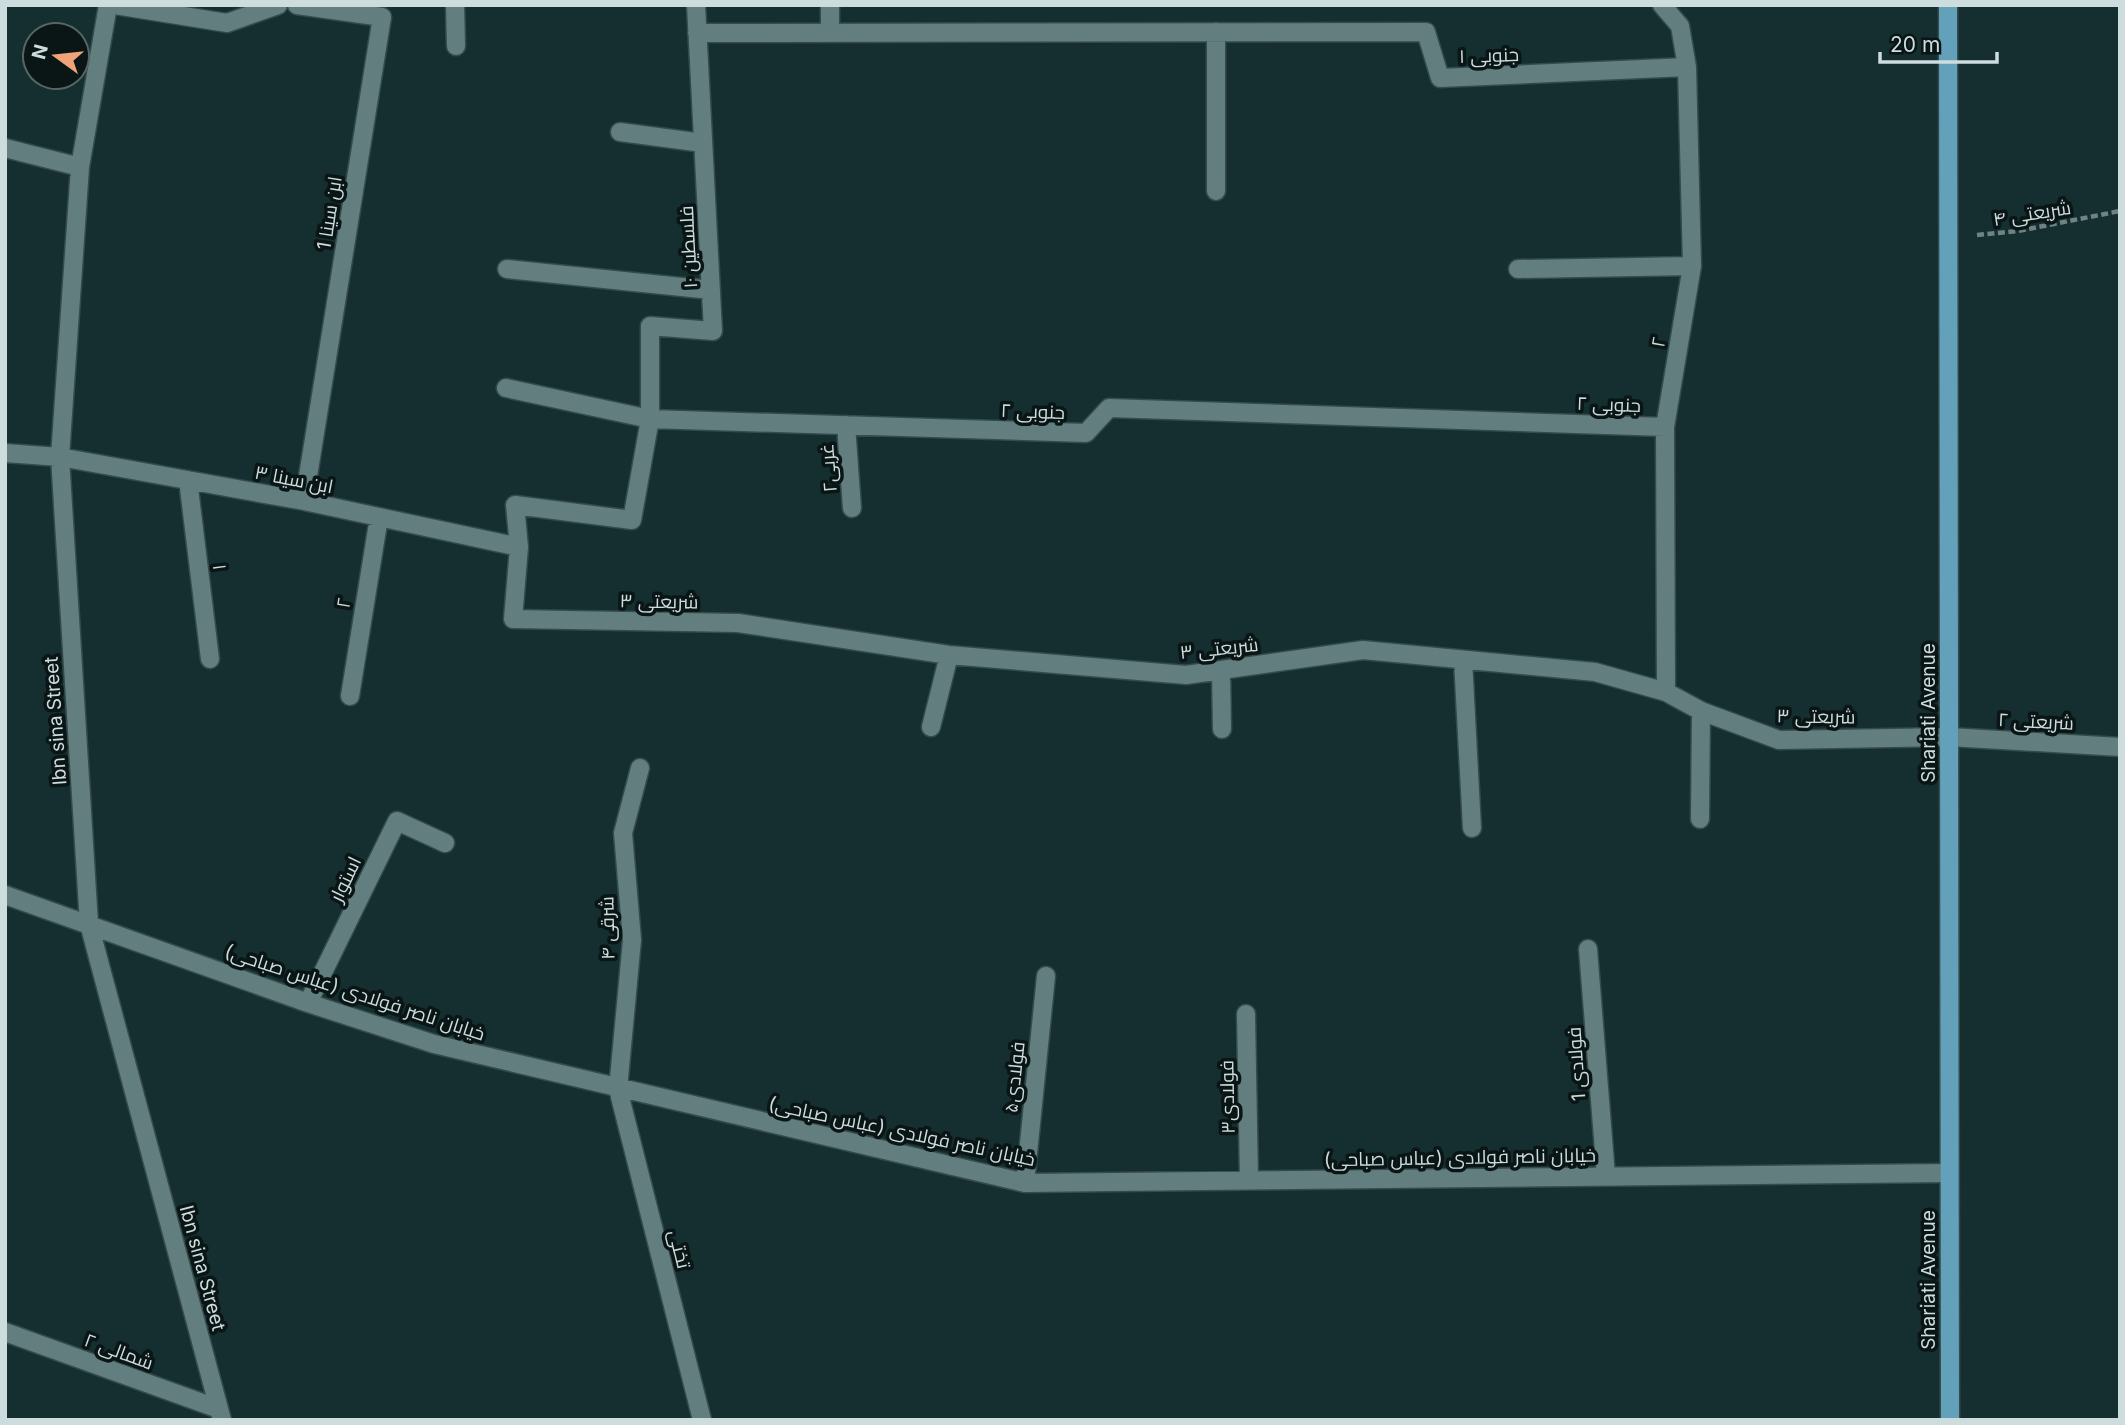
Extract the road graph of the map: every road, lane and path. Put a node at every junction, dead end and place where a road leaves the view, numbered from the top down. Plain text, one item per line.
1 (108, 5) edge
2 (115, 5) edge
3 (278, 5) edge
4 (297, 5) edge
5 (455, 5) edge
6 (696, 5) edge
7 (830, 5) edge
8 (1662, 5) edge
9 (1948, 5) edge
10 (1216, 32) junction
11 (697, 33) junction
12 (830, 33) junction
13 (456, 46) dead end
14 (1687, 67) junction
15 (620, 132) dead end
16 (703, 143) junction
17 (5, 148) edge
18 (80, 167) junction
19 (1216, 191) dead end
20 (2120, 211) edge
21 (1948, 238) junction
22 (1692, 266) junction
23 (1518, 269) dead end
24 (507, 270) dead end
25 (711, 290) junction
26 (506, 388) dead end
27 (650, 419) junction
28 (846, 425) junction
29 (1665, 427) junction
30 (5, 453) edge
31 (60, 457) junction
32 (188, 480) junction
33 (304, 501) junction
34 (852, 508) dead end
35 (379, 517) junction
36 (519, 547) junction
37 (949, 655) junction
38 (210, 659) dead end
39 (1463, 660) junction
40 (1221, 670) junction
41 (1666, 692) junction
42 (349, 696) dead end
43 (1701, 711) junction
44 (931, 727) dead end
45 (1222, 729) dead end
46 (1949, 737) junction
47 (2120, 747) edge
48 (640, 768) dead end
49 (1700, 819) dead end
50 (1472, 828) dead end
51 (445, 843) dead end
52 (5, 895) edge
53 (89, 924) junction
54 (1588, 949) dead end
55 (1046, 976) dead end
56 (308, 1003) junction
57 (1246, 1014) dead end
58 (618, 1089) junction
59 (1949, 1173) junction
60 (1606, 1176) junction
61 (1250, 1180) junction
62 (1025, 1183) junction
63 (5, 1332) edge
64 (220, 1414) edge
65 (702, 1420) edge
66 (1950, 1420) edge

1 - 18 street, Ibn sina Street
2 - 3 street
4 - 33 street, ابن سینا 1
5 - 13 street
6 - 11 street, فلسطین ۱۰
7 - 12 street
8 - 14 street, ۲
9 - 21 main road, Shariati Avenue
10 - 12 street, ۱ جنوبی
10 - 14 street, ۱ جنوبی
10 - 19 street
11 - 12 street, ۱ جنوبی
11 - 16 street, فلسطین ۱۰
14 - 22 street, ۲
15 - 16 street
16 - 25 street, فلسطین ۱۰
17 - 18 street
18 - 31 street, Ibn sina Street
20 - 21 path, شریعتی ۴
21 - 46 main road, Shariati Avenue
22 - 23 street
22 - 29 street, ۲
24 - 25 street
25 - 27 street, فلسطین ۱۰
26 - 27 street
27 - 28 street, ۲ جنوبی
27 - 36 street
28 - 29 street, ۲ جنوبی
28 - 34 street, غربی۲
29 - 41 street, ۲
30 - 31 street, ابن سینا ۳
31 - 32 street, ابن سینا ۳
31 - 53 street, Ibn sina Street
32 - 33 street, ابن سینا ۳
32 - 38 street, ۱
33 - 35 street, ابن سینا ۳
35 - 36 street, ابن سینا ۳
35 - 42 street, ۲
36 - 37 street, شریعتی ۳
37 - 40 street, شریعتی ۳
37 - 44 street
39 - 40 street, شریعتی ۳
39 - 41 street, شریعتی ۳
39 - 50 street
40 - 45 street
41 - 43 street, شریعتی ۳
43 - 46 street, شریعتی ۳
43 - 49 street
46 - 47 street, شریعتی ۲
46 - 59 main road, Shariati Avenue
48 - 58 street, ۴ شرقی
51 - 56 street, استوار
52 - 53 street, خیابان ناصر فولادی (عباس صباحی)
53 - 56 street, خیابان ناصر فولادی (عباس صباحی)
53 - 64 street, Ibn sina Street
54 - 60 street, فولادی 1
55 - 62 street, فولادی۵
56 - 58 street, خیابان ناصر فولادی (عباس صباحی)
57 - 61 street, فولادی۳
58 - 62 street, خیابان ناصر فولادی (عباس صباحی)
58 - 65 street, تختی
59 - 60 street, خیابان ناصر فولادی (عباس صباحی)
59 - 66 main road, Shariati Avenue
60 - 61 street, خیابان ناصر فولادی (عباس صباحی)
61 - 62 street, خیابان ناصر فولادی (عباس صباحی)
63 - 64 street, ۲ شمالی

